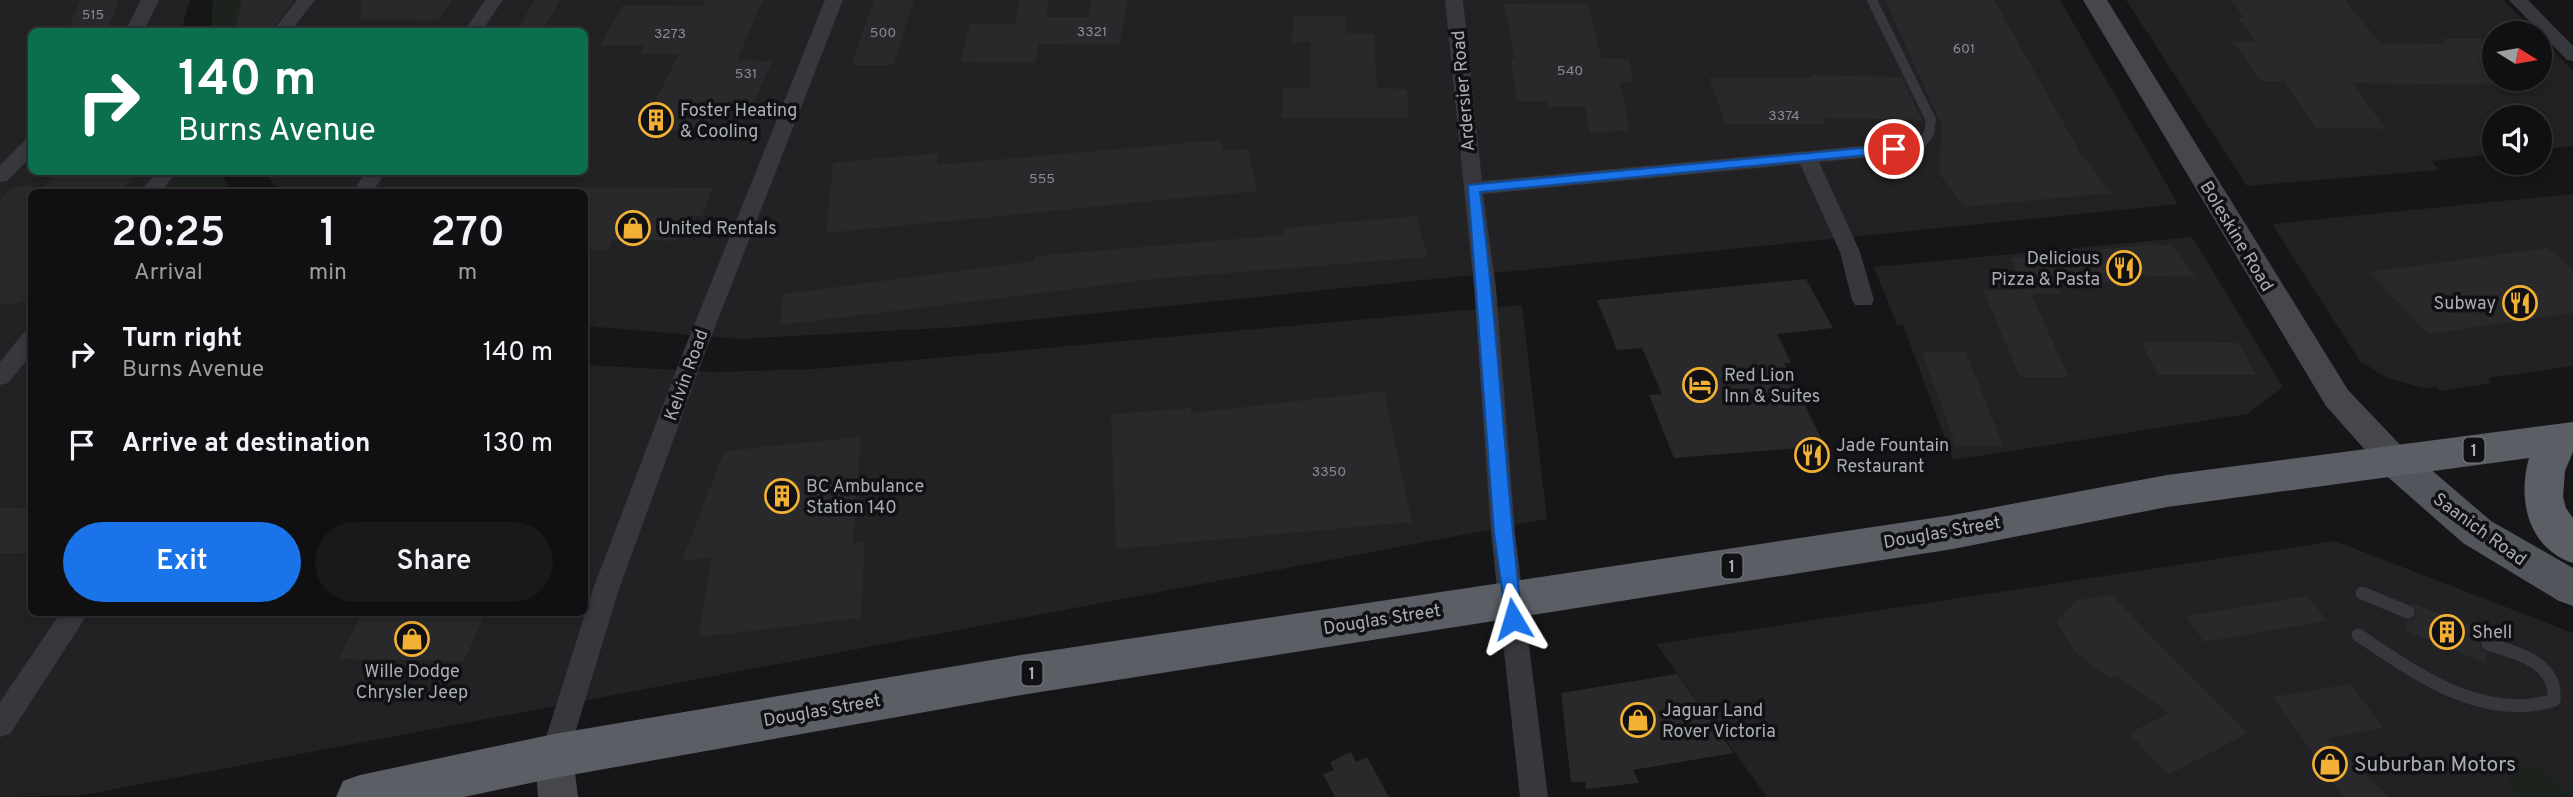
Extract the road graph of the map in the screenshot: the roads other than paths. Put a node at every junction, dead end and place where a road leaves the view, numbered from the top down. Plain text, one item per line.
1 (150, 0) edge
2 (306, 0) edge
3 (494, 0) edge
4 (834, 0) edge
5 (1454, 0) edge
6 (1872, 0) edge
7 (2095, 0) edge
8 (2518, 0) edge
9 (136, 28) edge
10 (283, 28) edge
11 (475, 28) edge
12 (2573, 56) edge
13 (28, 148) edge
14 (1894, 149) joint
15 (1807, 157) junction
16 (164, 175) edge
17 (0, 176) edge
18 (1472, 188) junction
19 (153, 189) edge
20 (1863, 300) dead end
21 (28, 343) edge
22 (0, 377) edge
23 (2564, 438) edge
24 (2394, 460) junction
25 (2573, 547) edge
26 (2573, 589) edge
27 (2362, 593) dead end
28 (1511, 600) junction
29 (2408, 612) dead end
30 (73, 616) edge
31 (2358, 635) dead end
32 (2488, 644) dead end
33 (0, 725) edge
34 (556, 777) edge
35 (360, 797) edge
36 (1534, 797) edge

1 - 9 street
2 - 10 street
3 - 11 street
4 - 34 street, Kelvin Road
5 - 18 street, Ardersier Road
6 - 14 lane
7 - 24 main road, Boleskine Road
8 - 12 street
13 - 17 street
14 - 15 street
15 - 18 street
15 - 20 street
16 - 19 street
18 - 28 street, Ardersier Road
21 - 22 street
23 - 24 highway, Douglas Street / 1
23 - 25 highway
24 - 26 main road, Saanich Road
24 - 28 highway, Douglas Street / 1
27 - 29 lane
28 - 34 highway, Douglas Street / 1
28 - 36 street, Ardersier Road
30 - 33 street
31 - 32 lane
34 - 35 highway, Douglas Street / 1

